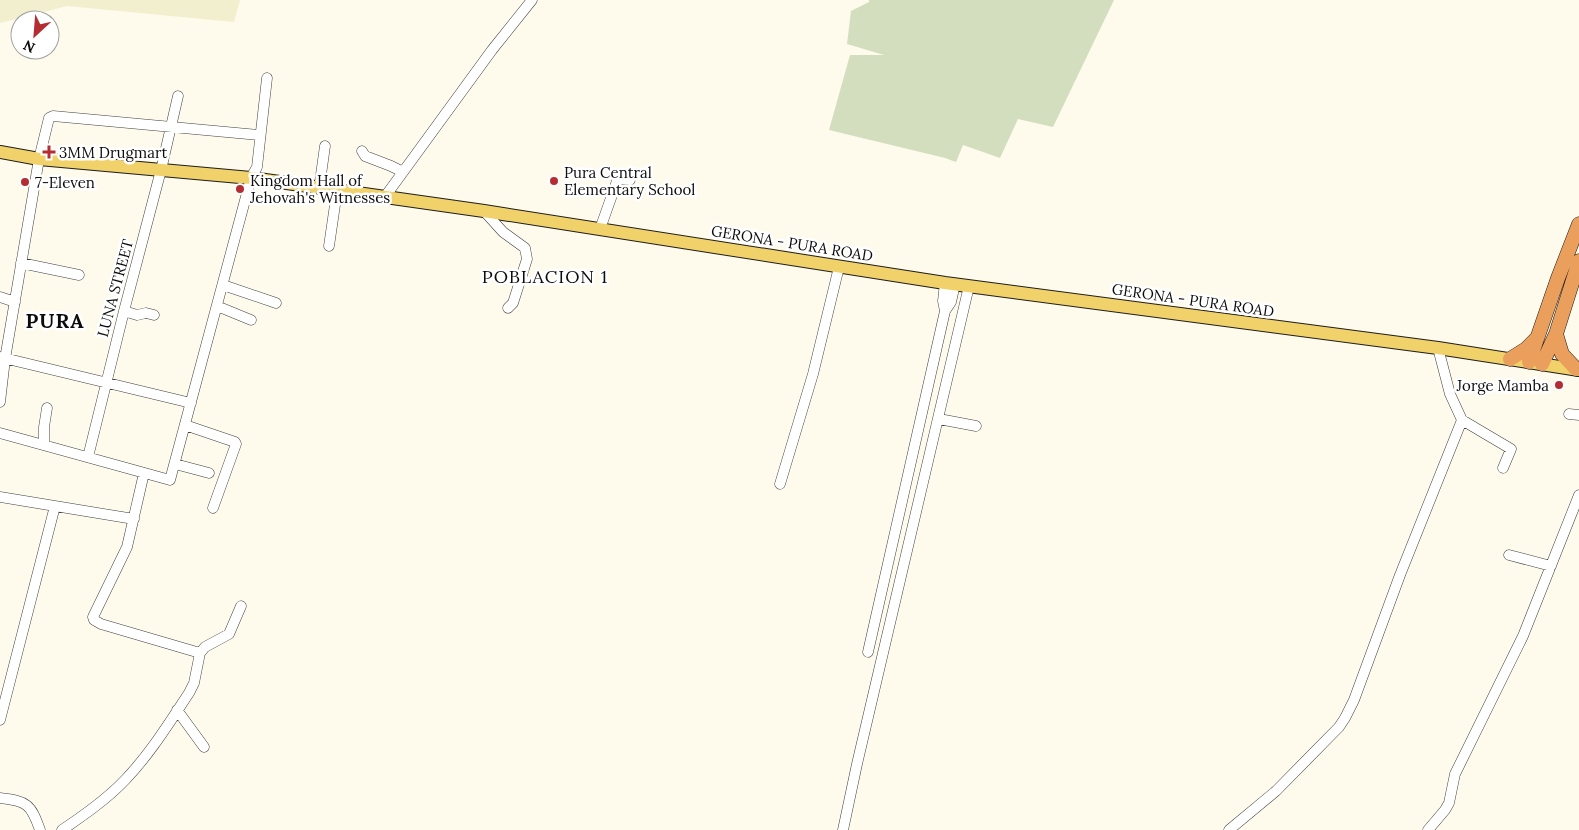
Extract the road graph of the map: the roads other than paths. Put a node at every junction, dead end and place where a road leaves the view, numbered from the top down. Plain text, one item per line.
1 (532, 0) edge
2 (267, 78) dead end
3 (178, 96) dead end
4 (171, 126) junction
5 (260, 135) junction
6 (325, 146) dead end
7 (362, 150) dead end
8 (0, 152) edge
9 (38, 159) junction
10 (161, 170) junction
11 (403, 172) junction
12 (251, 178) junction
13 (630, 180) dead end
14 (319, 189) junction
15 (337, 191) junction
16 (384, 198) junction
17 (484, 211) junction
18 (1579, 224) edge
19 (600, 229) junction
20 (328, 246) dead end
21 (1579, 261) edge
22 (21, 264) junction
23 (839, 267) junction
24 (79, 275) dead end
25 (1577, 275) edge
26 (950, 283) junction
27 (223, 284) junction
28 (969, 286) junction
29 (0, 297) edge
30 (15, 302) junction
31 (276, 303) dead end
32 (217, 306) junction
33 (508, 308) dead end
34 (124, 311) junction
35 (154, 315) dead end
36 (251, 320) dead end
37 (1556, 334) junction
38 (1539, 335) junction
39 (1438, 348) junction
40 (3, 358) edge
41 (1510, 359) junction
42 (1536, 363) junction
43 (1577, 369) edge
44 (106, 382) junction
45 (0, 402) edge
46 (191, 403) junction
47 (47, 408) dead end
48 (939, 419) junction
49 (1462, 420) junction
50 (185, 426) junction
51 (976, 426) dead end
52 (0, 433) edge
53 (44, 445) junction
54 (88, 457) junction
55 (175, 464) junction
56 (1503, 468) dead end
57 (144, 473) junction
58 (209, 473) dead end
59 (780, 484) dead end
60 (1579, 495) edge
61 (0, 497) edge
62 (55, 506) junction
63 (213, 508) dead end
64 (134, 519) junction
65 (1509, 555) dead end
66 (1551, 566) junction
67 (241, 606) dead end
68 (868, 652) dead end
69 (200, 653) junction
70 (177, 710) junction
71 (0, 720) edge
72 (204, 747) dead end
73 (0, 798) edge
74 (40, 830) edge
75 (62, 830) edge
76 (843, 830) edge
77 (1229, 830) edge
78 (1428, 830) edge

1 - 11 street
2 - 5 street
3 - 4 street, LUNA STREET
4 - 5 street
4 - 9 street
4 - 10 street, LUNA STREET
5 - 12 street
6 - 14 street
7 - 11 street
8 - 9 main road, GERONA - PURA ROAD
9 - 10 main road, GERONA - PURA ROAD
9 - 22 street
10 - 12 main road, GERONA - PURA ROAD
10 - 34 street, LUNA STREET
11 - 16 street
12 - 14 main road, GERONA - PURA ROAD
12 - 27 street
13 - 19 street
14 - 15 main road, GERONA - PURA ROAD
15 - 16 main road, GERONA - PURA ROAD
15 - 20 street
16 - 17 main road, GERONA - PURA ROAD
17 - 19 main road, GERONA - PURA ROAD
17 - 33 street
18 - 38 highway
19 - 23 main road, GERONA - PURA ROAD
21 - 25 highway
22 - 24 street
22 - 30 street
23 - 26 main road, GERONA - PURA ROAD
23 - 59 street
25 - 37 highway
26 - 28 main road, GERONA - PURA ROAD
26 - 68 street
27 - 31 street
27 - 32 street
28 - 39 main road, GERONA - PURA ROAD
28 - 48 street
29 - 30 street
30 - 40 street
32 - 36 street
32 - 46 street
34 - 35 street
34 - 44 street, LUNA STREET
37 - 42 highway
37 - 43 highway
38 - 41 highway
38 - 42 highway
39 - 41 main road, GERONA - PURA ROAD
39 - 49 street
40 - 44 street
40 - 45 street
41 - 42 main road, GERONA - PURA ROAD
42 - 43 main road, GERONA - PURA ROAD
44 - 46 street
44 - 54 street, LUNA STREET
46 - 50 street
47 - 53 street
48 - 51 street
48 - 76 street
49 - 56 street
49 - 77 street
50 - 55 street
50 - 63 street
52 - 53 street
53 - 54 street
54 - 57 street
55 - 57 street
55 - 58 street
57 - 64 street
60 - 66 street
61 - 62 street
62 - 64 street
62 - 71 street
64 - 69 street
65 - 66 street
66 - 78 street
67 - 69 street
69 - 70 street
70 - 72 street
70 - 75 street
73 - 74 street

